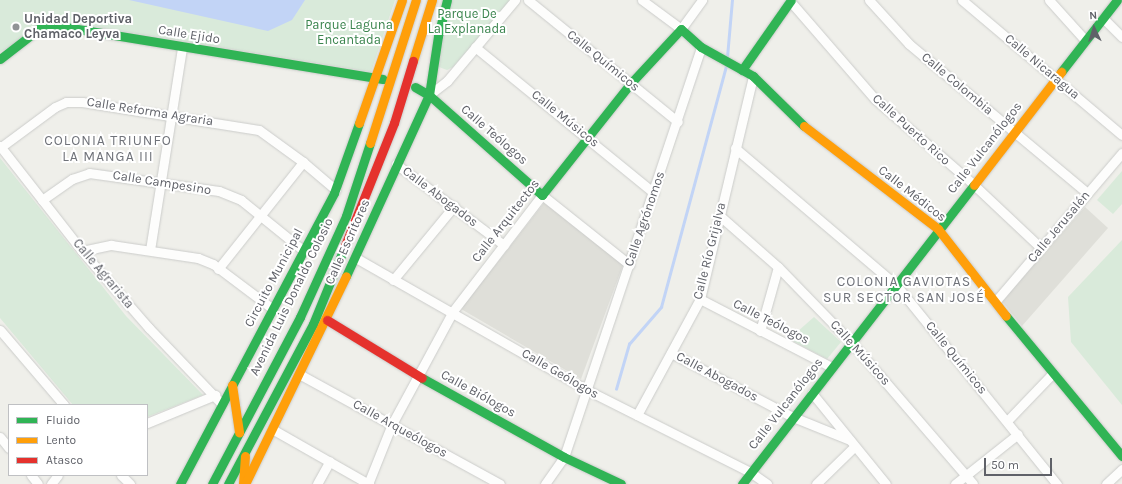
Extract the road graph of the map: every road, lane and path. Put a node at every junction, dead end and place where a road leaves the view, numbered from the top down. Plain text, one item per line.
1 (402, 0) edge
2 (416, 0) edge
3 (432, 0) edge
4 (447, 0) edge
5 (515, 0) edge
6 (528, 0) edge
7 (642, 0) edge
8 (702, 0) edge
9 (869, 0) edge
10 (962, 0) edge
11 (1049, 0) edge
12 (1117, 0) edge
13 (791, 1) edge
14 (1103, 18) junction
15 (681, 29) junction
16 (1122, 37) edge
17 (1086, 40) junction
18 (182, 47) junction
19 (475, 47) junction
20 (701, 47) junction
21 (0, 59) edge
22 (742, 70) junction
23 (431, 74) junction
24 (753, 76) junction
25 (1056, 78) junction
26 (380, 79) junction
27 (447, 81) junction
28 (630, 84) junction
29 (415, 87) dead end
30 (428, 95) junction
31 (171, 116) junction
32 (678, 122) junction
33 (1014, 132) junction
34 (1122, 135) edge
35 (588, 137) junction
36 (0, 146) edge
37 (735, 148) junction
38 (1122, 153) edge
39 (304, 162) junction
40 (396, 164) junction
41 (160, 183) junction
42 (973, 184) junction
43 (336, 190) junction
44 (654, 193) junction
45 (1087, 193) junction
46 (542, 195) junction
47 (42, 200) junction
48 (454, 206) junction
49 (260, 214) junction
50 (720, 216) junction
51 (938, 229) junction
52 (504, 245) junction
53 (1040, 248) junction
54 (150, 250) junction
55 (304, 250) junction
56 (82, 251) junction
57 (356, 258) junction
58 (630, 265) junction
59 (778, 267) junction
60 (218, 269) junction
61 (393, 280) junction
62 (897, 286) junction
63 (700, 299) junction
64 (995, 302) junction
65 (273, 309) junction
66 (453, 311) junction
67 (327, 320) junction
68 (0, 331) edge
69 (760, 331) junction
70 (851, 342) junction
71 (671, 352) junction
72 (831, 367) junction
73 (299, 374) junction
74 (1052, 374) junction
75 (418, 376) junction
76 (232, 386) junction
77 (588, 390) junction
78 (812, 392) junction
79 (215, 395) junction
80 (63, 404) edge
81 (222, 404) junction
82 (637, 415) junction
83 (793, 417) junction
84 (1007, 421) junction
85 (148, 423) edge
86 (392, 424) junction
87 (272, 428) junction
88 (239, 432) junction
89 (1018, 434) junction
90 (0, 437) edge
91 (853, 443) junction
92 (8, 447) edge
93 (245, 452) junction
94 (1122, 456) edge
95 (564, 457) junction
96 (330, 461) junction
97 (1122, 469) edge
98 (750, 472) junction
99 (966, 475) junction
100 (32, 476) edge
101 (57, 476) edge
102 (38, 484) edge
103 (51, 484) edge
104 (180, 484) edge
105 (212, 484) edge
106 (228, 484) edge
107 (244, 484) edge
108 (316, 484) edge
109 (368, 484) edge
110 (500, 484) edge
111 (545, 484) edge
112 (621, 484) edge
113 (742, 484) edge
114 (767, 484) edge
115 (816, 484) edge
116 (886, 484) edge
117 (955, 484) edge
118 (973, 484) edge
119 (1056, 484) edge
120 (1106, 484) edge

1 - 26 street
2 - 88 street, Avenida Luis Donaldo Colosio
3 - 93 street, Avenida Luis Donaldo Colosio
4 - 23 street, Calle Escritores
5 - 19 street
6 - 28 street, Calle Químicos
7 - 15 street, Calle Médicos
8 - 15 street, Calle Arquitectos
9 - 33 street, Calle Colombia
10 - 25 street, Calle Nicaragua
11 - 17 street
12 - 14 street, Calle Vulcanólogos
13 - 22 street
13 - 42 street, Calle Puerto Rico
14 - 16 street
14 - 17 street, Calle Vulcanólogos
15 - 20 street, Calle Médicos
15 - 28 street, Calle Arquitectos
17 - 25 street, Calle Vulcanólogos
18 - 21 street, Calle Ejido
18 - 26 street, Calle Ejido
18 - 31 street
19 - 27 street
19 - 35 street, Calle Músicos
20 - 22 street, Calle Médicos
20 - 32 street, Calle Agrónomos
22 - 24 street, Calle Médicos
23 - 27 street
23 - 30 street, Calle Escritores
24 - 37 street, Calle Río Grijalva
24 - 51 street, Calle Médicos
25 - 33 street, Calle Vulcanólogos
25 - 34 street, Calle Nicaragua
26 - 43 street, Circuito Municipal
27 - 30 street
28 - 32 street, Calle Químicos
28 - 35 street, Calle Arquitectos
29 - 30 street, Calle Teólogos
30 - 40 street, Calle Escritores
30 - 46 street, Calle Teólogos
31 - 36 street, Calle Reforma Agraria
31 - 39 street, Calle Reforma Agraria
31 - 41 street
32 - 44 street, Calle Agrónomos
33 - 42 street, Calle Vulcanólogos
33 - 45 street, Calle Colombia
35 - 44 street, Calle Músicos
35 - 46 street, Calle Arquitectos
36 - 47 street, Calle Agrarista
37 - 50 street, Calle Río Grijalva
37 - 62 street, Calle Químicos
38 - 45 street, Calle Jerusalén
39 - 43 street, Calle Reforma Agraria
39 - 49 street
40 - 48 street, Calle Abogados
40 - 57 street, Calle Escritores
41 - 47 street, Calle Campesino
41 - 49 street, Calle Campesino
41 - 54 street
42 - 51 street, Calle Vulcanólogos
42 - 53 street, Calle Puerto Rico
43 - 55 street, Circuito Municipal
44 - 58 street, Calle Agrónomos
45 - 53 street, Calle Jerusalén
46 - 52 street, Calle Arquitectos
46 - 58 street, Calle Teólogos
47 - 56 street, Calle Agrarista
48 - 52 street, Calle Abogados
48 - 61 street
49 - 55 street, Calle Campesino
49 - 60 street
50 - 59 street, Calle Músicos
50 - 63 street, Calle Río Grijalva
51 - 62 street, Calle Vulcanólogos
51 - 64 street, Calle Médicos
52 - 66 street, Calle Arquitectos
53 - 64 street, Calle Jerusalén
54 - 56 street
54 - 60 street
55 - 65 street, Circuito Municipal
56 - 79 street, Calle Agrarista
57 - 61 street, Calle Geólogos
57 - 67 street, Calle Escritores
58 - 77 street, Calle Agrónomos
59 - 69 street
59 - 70 street, Calle Músicos
60 - 65 street
61 - 66 street, Calle Geólogos
62 - 70 street, Calle Vulcanólogos
62 - 84 street, Calle Químicos
63 - 69 street, Calle Teólogos
63 - 71 street, Calle Río Grijalva
64 - 74 street, Calle Médicos
65 - 76 street, Circuito Municipal
66 - 75 street, Calle Arquitectos
66 - 77 street, Calle Geólogos
67 - 73 street, Calle Escritores
67 - 75 street, Calle Biólogos
68 - 80 street
69 - 72 street, Calle Teólogos
70 - 72 street, Calle Vulcanólogos
70 - 99 street, Calle Músicos
71 - 82 street, Calle Río Grijalva
71 - 83 street, Calle Abogados
72 - 78 street, Calle Vulcanólogos
73 - 86 street, Calle Arqueólogos
73 - 87 street, Calle Escritores
74 - 84 street
74 - 94 street, Calle Médicos
75 - 86 street, Calle Arquitectos
75 - 95 street, Calle Biólogos
76 - 81 street, Circuito Municipal
76 - 88 street
77 - 82 street, Calle Geólogos
77 - 95 street, Calle Agrónomos
78 - 83 street, Calle Vulcanólogos
78 - 91 street
79 - 81 street, Calle Agrarista
79 - 85 street
81 - 104 street, Circuito Municipal
82 - 98 street, Calle Geólogos
83 - 91 street, Calle Abogados
83 - 98 street, Calle Vulcanólogos
84 - 89 street, Calle Químicos
86 - 109 street, Calle Arquitectos
86 - 110 street, Calle Arqueólogos
87 - 96 street
87 - 107 street, Calle Escritores
88 - 105 street, Avenida Luis Donaldo Colosio
89 - 99 street
89 - 119 street, Calle Químicos
90 - 92 street
91 - 115 street
91 - 116 street
93 - 106 street, Avenida Luis Donaldo Colosio
93 - 107 street
95 - 111 street, Calle Agrónomos
95 - 112 street, Calle Biólogos
96 - 108 street
96 - 109 street
97 - 120 street
98 - 113 street, Calle Vulcanólogos
98 - 114 street, Calle Geólogos
99 - 117 street
99 - 118 street, Calle Músicos
100 - 102 street
101 - 103 street

